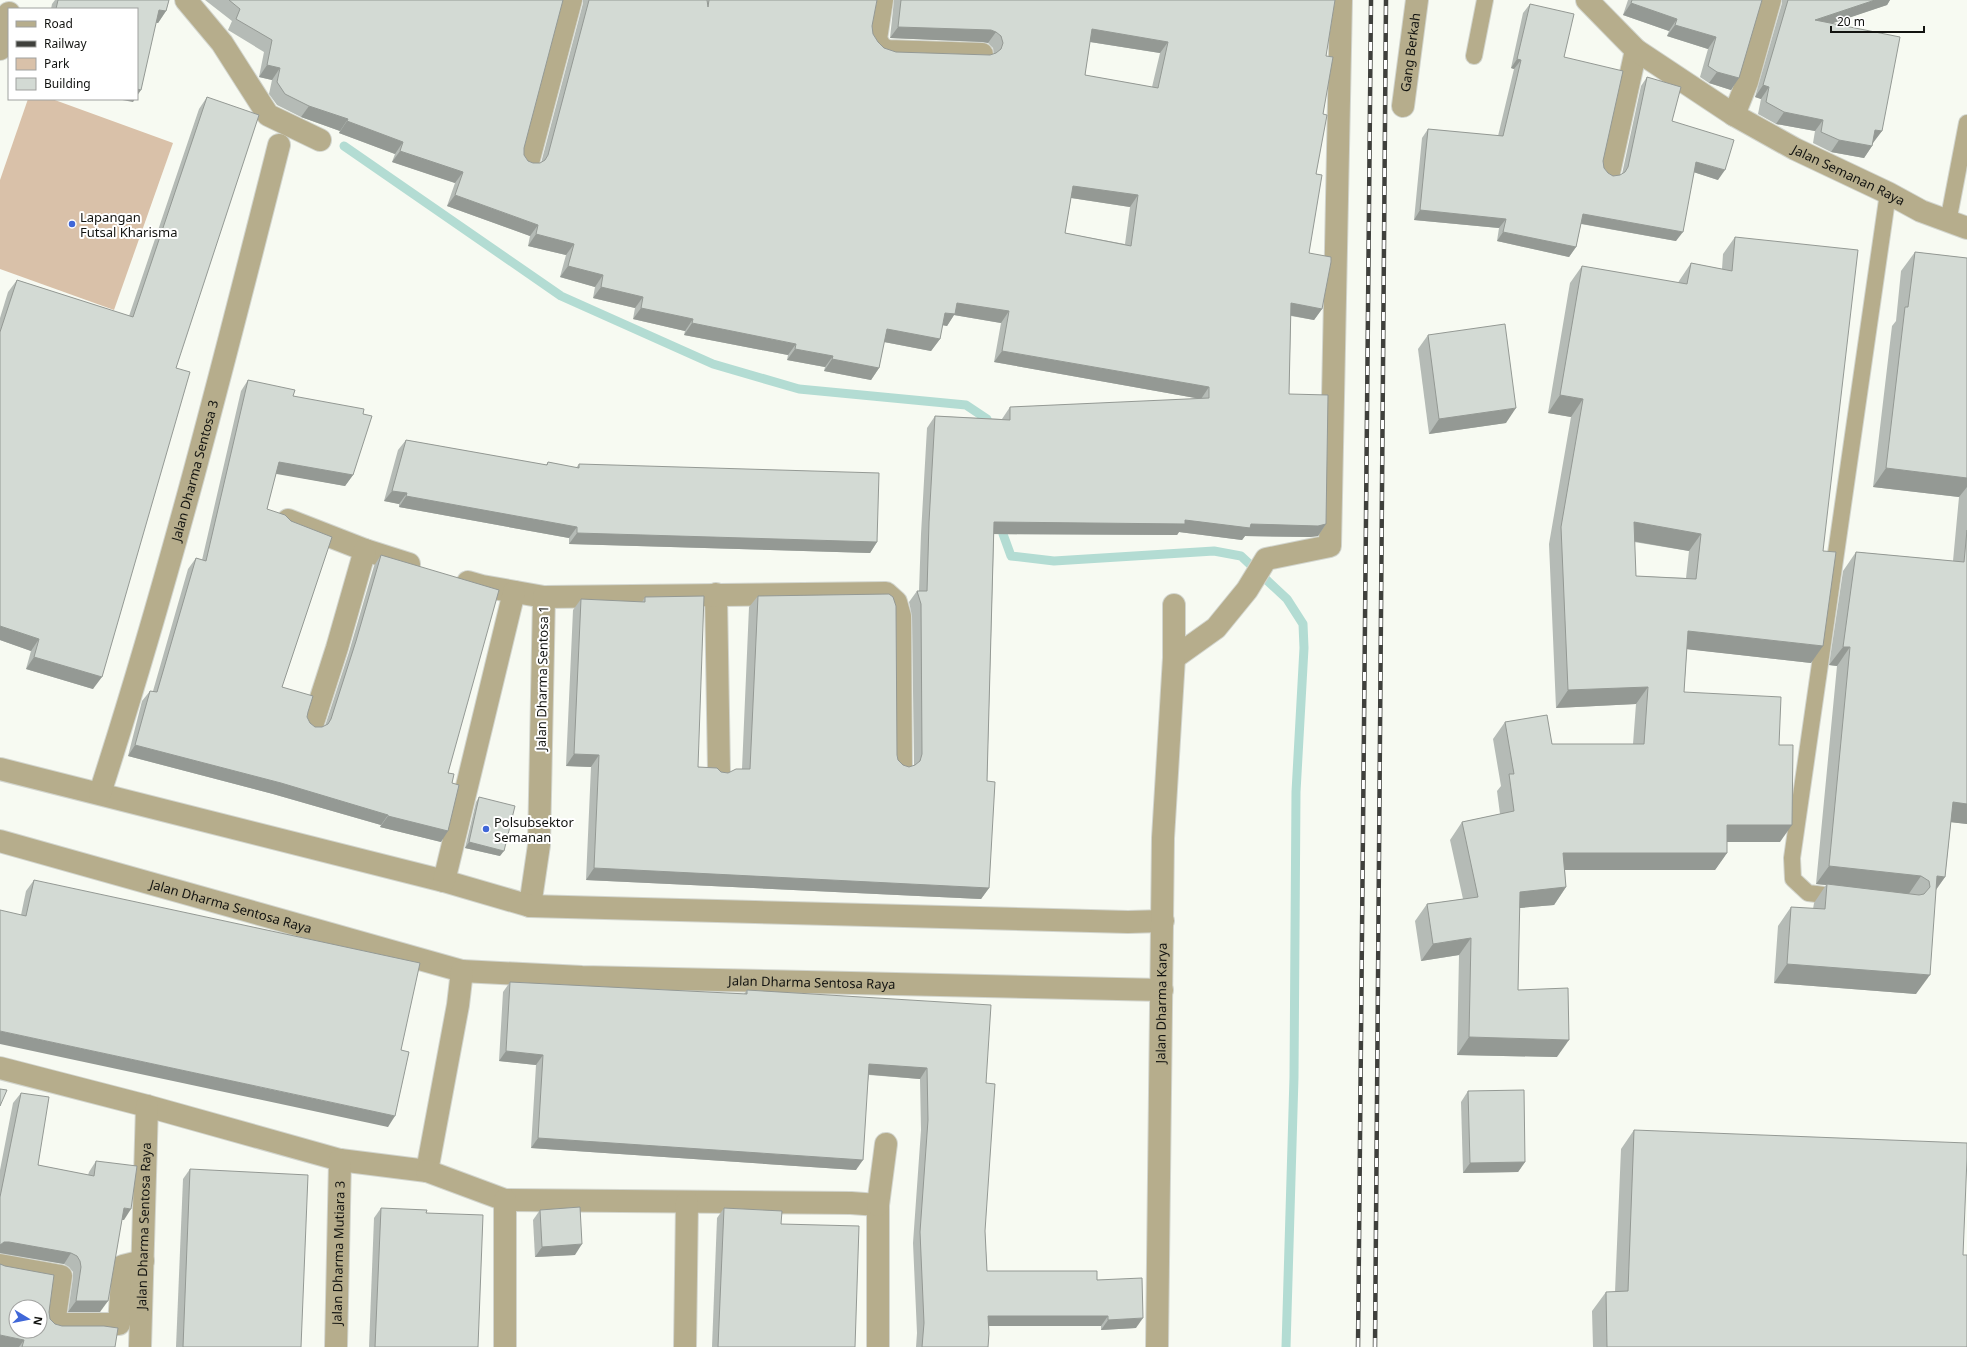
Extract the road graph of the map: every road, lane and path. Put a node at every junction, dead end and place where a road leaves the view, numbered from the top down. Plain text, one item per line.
1 (186, 0) edge
2 (571, 0) edge
3 (882, 0) edge
4 (1341, 0) edge
5 (1417, 0) edge
6 (1485, 0) edge
7 (1587, 0) edge
8 (1770, 0) edge
9 (8, 7) edge
10 (0, 49) edge
11 (1636, 50) junction
12 (982, 54) edge
13 (1474, 56) dead end
14 (1403, 106) dead end
15 (1734, 115) junction
16 (1967, 123) edge
17 (320, 140) dead end
18 (279, 145) dead end
19 (528, 163) edge
20 (1609, 174) edge
21 (1888, 193) junction
22 (1958, 225) edge
23 (288, 520) edge
24 (365, 550) junction
25 (431, 571) edge
26 (452, 577) edge
27 (514, 592) junction
28 (716, 594) junction
29 (544, 597) junction
30 (1174, 604) dead end
31 (1174, 658) junction
32 (312, 726) edge
33 (901, 766) edge
34 (0, 769) edge
35 (720, 772) edge
36 (100, 793) junction
37 (0, 842) edge
38 (444, 881) junction
39 (1854, 898) edge
40 (530, 906) junction
41 (1163, 921) junction
42 (462, 971) junction
43 (1162, 990) junction
44 (0, 1068) edge
45 (147, 1106) junction
46 (886, 1144) dead end
47 (340, 1160) junction
48 (427, 1171) junction
49 (505, 1200) junction
50 (687, 1202) junction
51 (878, 1205) junction
52 (143, 1261) junction
53 (0, 1265) edge
54 (140, 1347) edge
55 (336, 1347) edge
56 (505, 1347) edge
57 (685, 1347) edge
58 (878, 1347) edge
59 (1157, 1347) edge

1 - 17 street
2 - 19 street
3 - 12 street
4 - 31 street
5 - 14 street, Gang Berkah
6 - 13 lane
7 - 11 street, Jalan Semanan Raya
8 - 15 street
9 - 10 street
11 - 15 street, Jalan Semanan Raya
11 - 20 street
15 - 21 street, Jalan Semanan Raya
16 - 22 lane
18 - 36 street, Jalan Dharma Sentosa 3
21 - 22 street, Jalan Semanan Raya
21 - 39 lane
23 - 24 street
24 - 25 street
24 - 32 street
26 - 27 street, Jalan Dharma Sentosa 1
27 - 29 street, Jalan Dharma Sentosa 1
27 - 38 street
28 - 29 street
28 - 33 street
28 - 35 street
29 - 40 street, Jalan Dharma Sentosa 1
30 - 31 street, Jalan Dharma Karya
31 - 41 street, Jalan Dharma Karya
34 - 36 street
36 - 38 street
37 - 42 street, Jalan Dharma Sentosa Raya
38 - 40 street
40 - 41 street
41 - 43 street, Jalan Dharma Karya
42 - 43 street, Jalan Dharma Sentosa Raya
42 - 48 street
43 - 59 street, Jalan Dharma Karya
44 - 45 street
45 - 47 street
45 - 52 street, Jalan Dharma Sentosa Raya
46 - 51 street
47 - 48 street
47 - 55 street, Jalan Dharma Mutiara 3
48 - 49 street
49 - 50 street
49 - 56 street
50 - 51 street
50 - 57 street
51 - 58 street
52 - 53 street
52 - 54 street, Jalan Dharma Sentosa Raya

